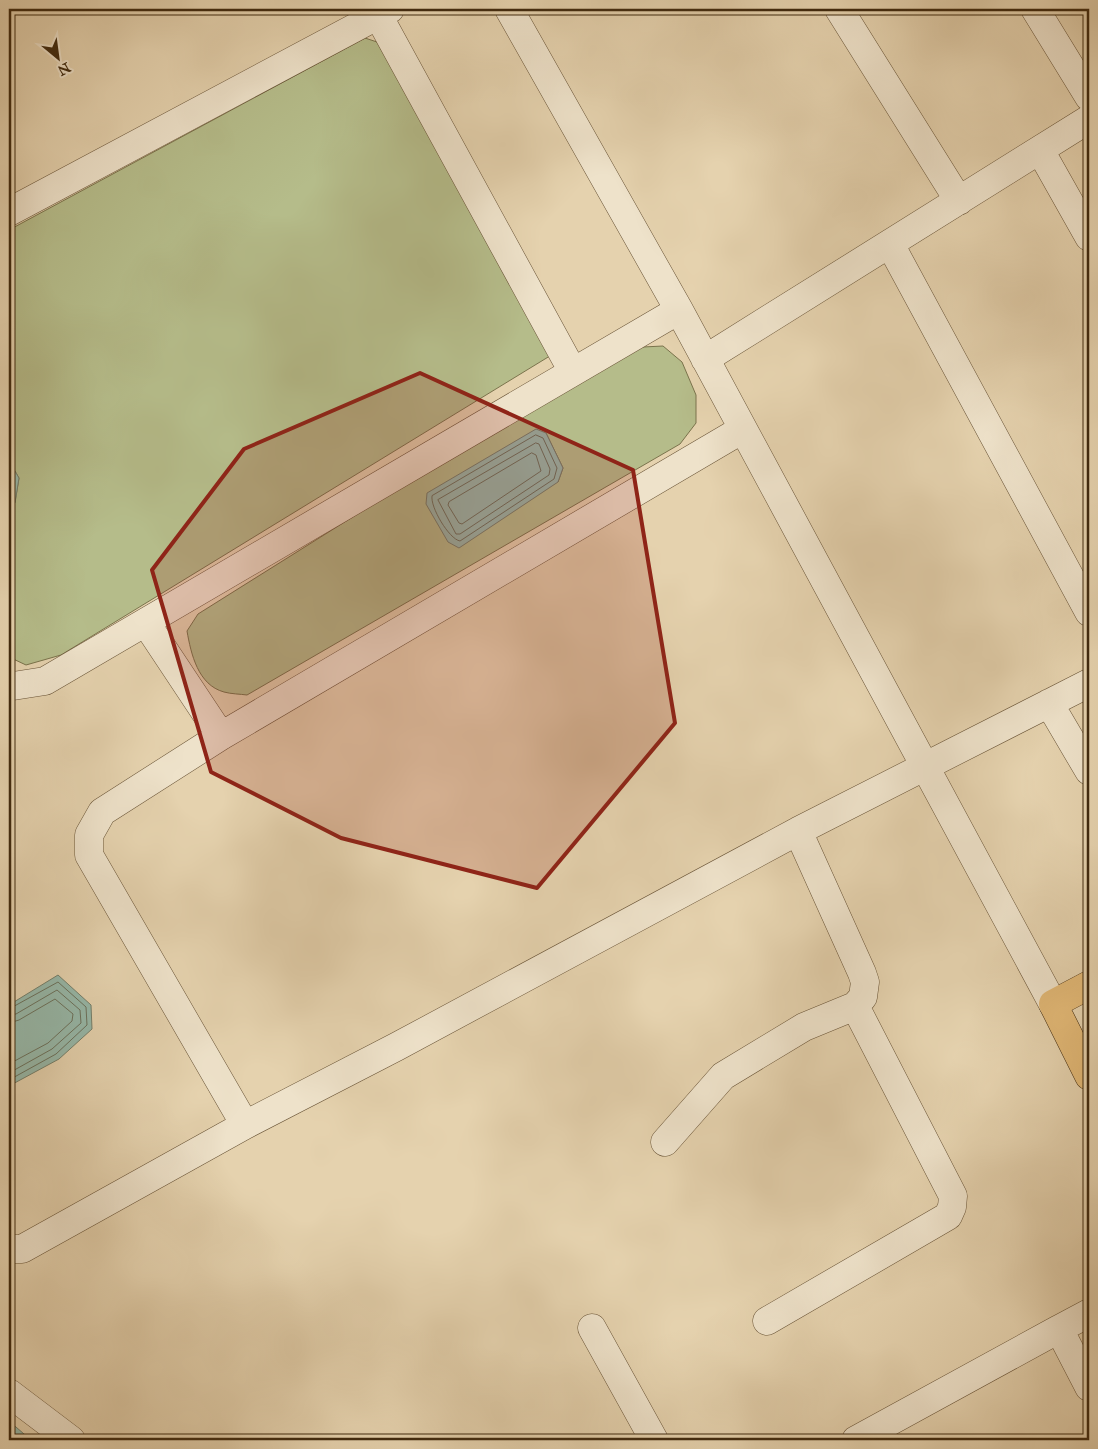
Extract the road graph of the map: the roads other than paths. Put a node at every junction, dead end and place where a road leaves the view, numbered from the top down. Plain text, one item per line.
1 (509, 9) edge
2 (839, 9) edge
3 (1035, 9) edge
4 (384, 12) edge
5 (1089, 97) edge
6 (1089, 119) edge
7 (1040, 150) junction
8 (959, 201) junction
9 (9, 212) edge
10 (1089, 237) edge
11 (890, 244) junction
12 (679, 310) junction
13 (705, 359) junction
14 (573, 372) junction
15 (743, 429) junction
16 (1089, 612) edge
17 (146, 623) junction
18 (1089, 683) edge
19 (9, 684) edge
20 (1049, 703) junction
21 (221, 736) junction
22 (925, 767) junction
23 (1089, 771) edge
24 (798, 831) junction
25 (1089, 985) edge
26 (1053, 1004) junction
27 (855, 1006) junction
28 (1089, 1076) edge
29 (245, 1125) junction
30 (665, 1142) dead end
31 (9, 1249) edge
32 (1089, 1313) edge
33 (768, 1321) dead end
34 (592, 1328) dead end
35 (1059, 1329) junction
36 (1089, 1387) edge
37 (9, 1393) edge
38 (71, 1440) edge
39 (654, 1440) edge
40 (856, 1440) edge

1 - 12 street
2 - 8 street
3 - 5 street
4 - 9 street
4 - 14 street
6 - 7 street
7 - 8 street
7 - 10 street
8 - 11 street
11 - 13 street
11 - 16 street
12 - 13 street
12 - 14 street
13 - 15 street
14 - 17 street
15 - 21 street
15 - 22 street
17 - 19 street
17 - 21 street
18 - 20 street
20 - 22 street
20 - 23 street
21 - 29 street
22 - 24 street
22 - 26 street
24 - 27 street
24 - 29 street
25 - 26 main road
26 - 28 main road
27 - 30 street
27 - 33 street
29 - 31 street
32 - 35 street
34 - 39 street
35 - 36 street
35 - 40 street
37 - 38 street

